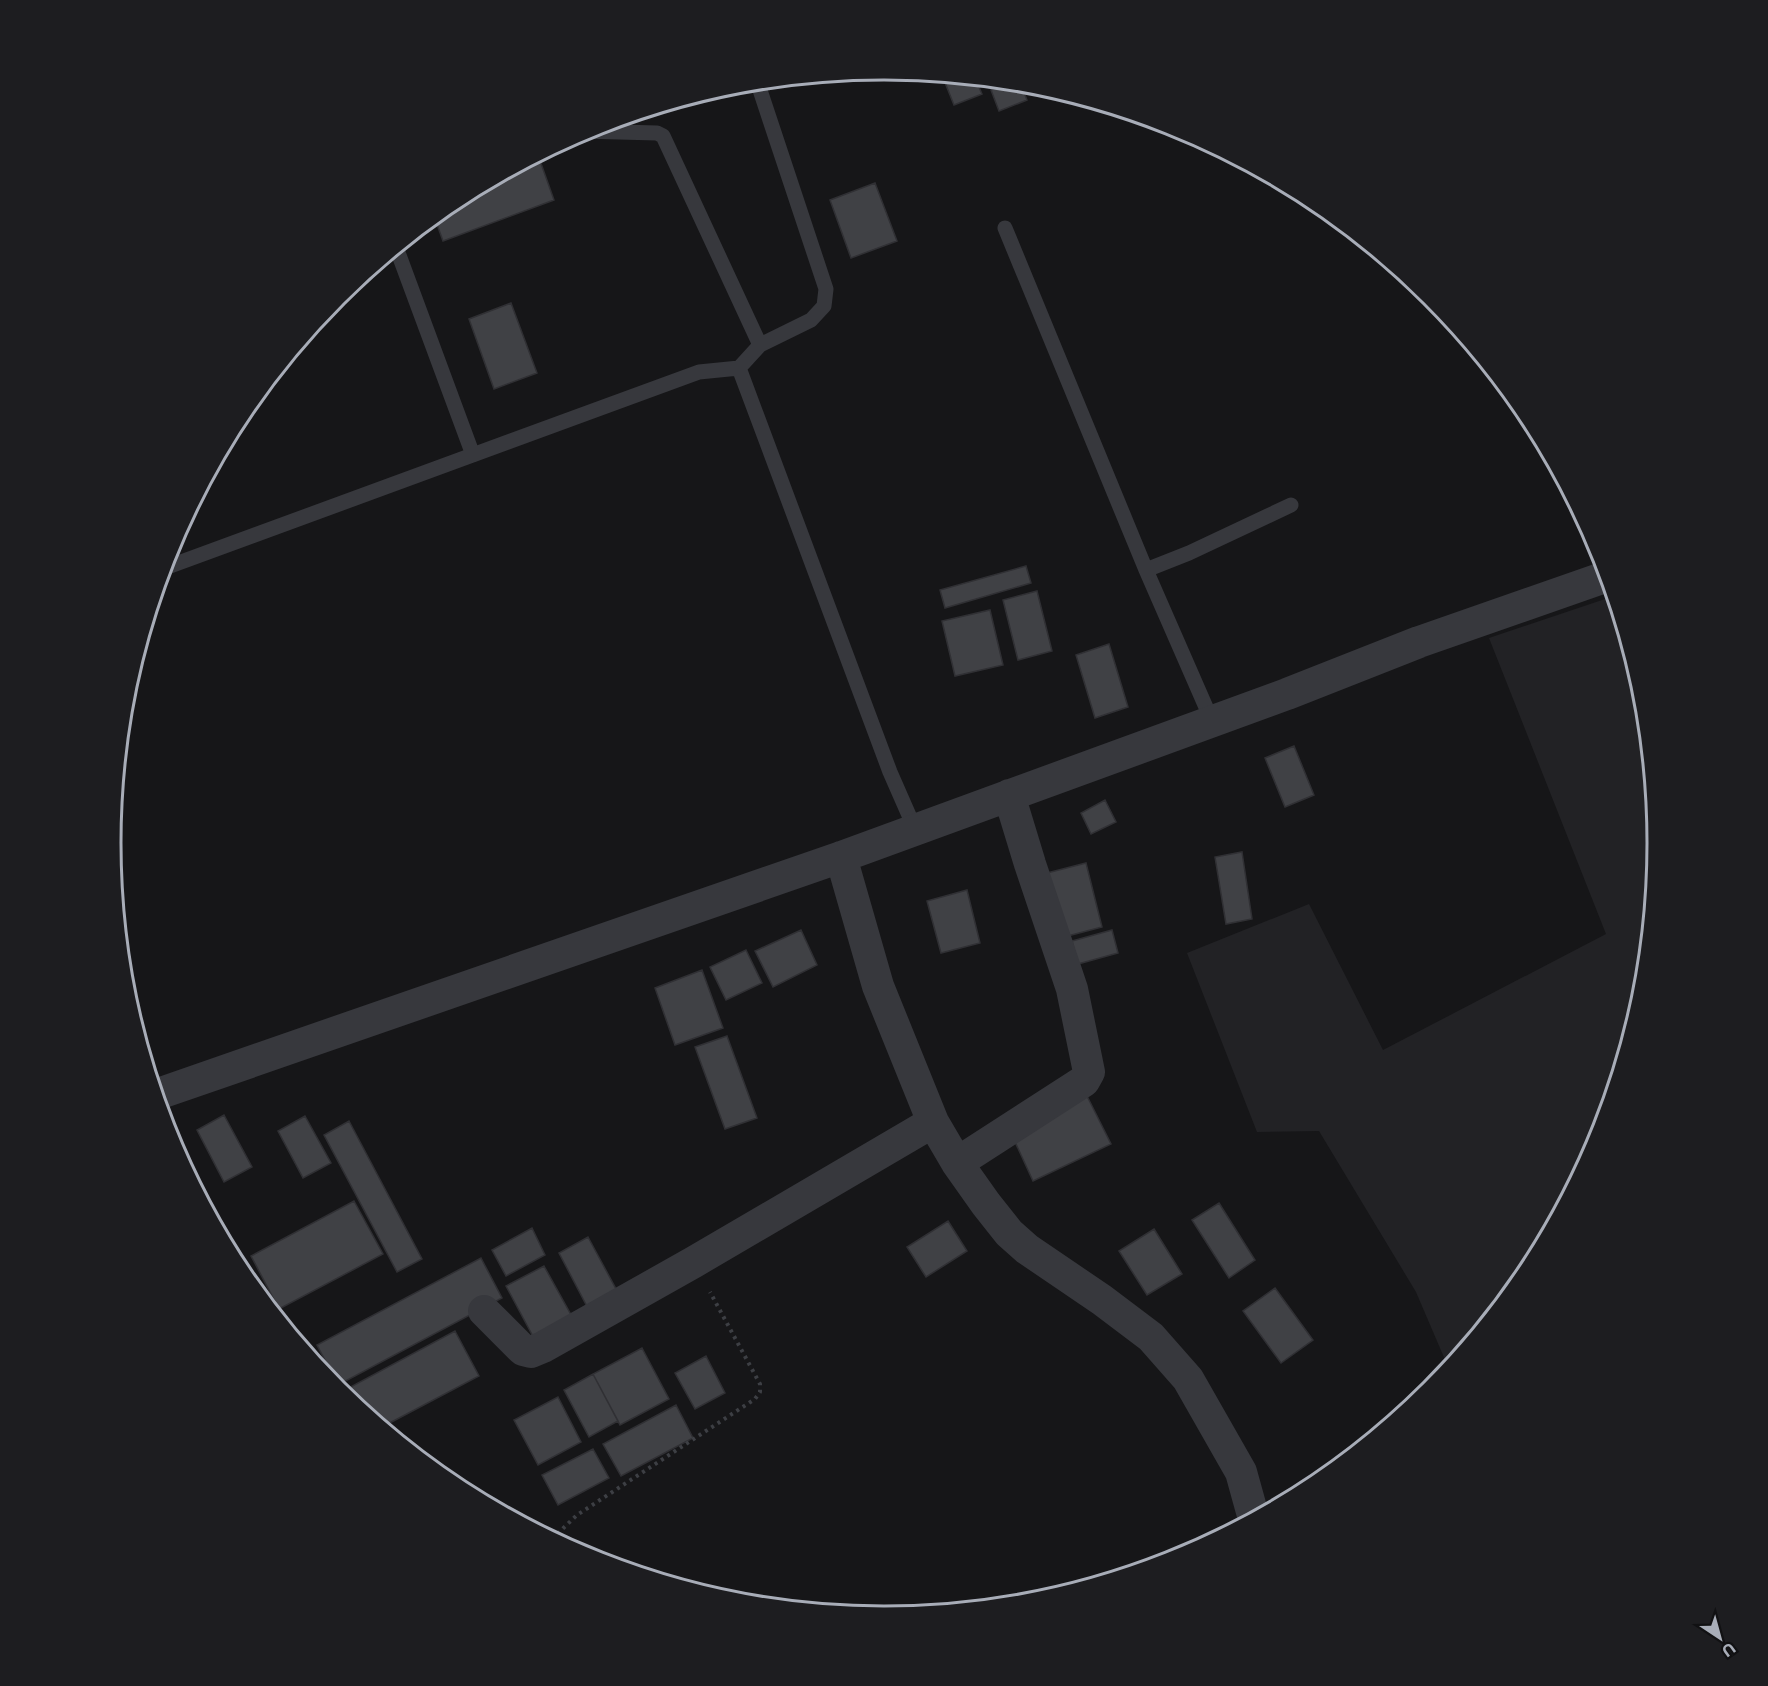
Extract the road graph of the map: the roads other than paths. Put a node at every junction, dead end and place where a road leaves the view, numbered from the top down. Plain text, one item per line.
1 (760, 90) edge
2 (608, 132) edge
3 (1005, 228) dead end
4 (399, 254) edge
5 (760, 345) junction
6 (739, 368) junction
7 (473, 455) junction
8 (1291, 505) dead end
9 (174, 565) edge
10 (1146, 570) junction
11 (1600, 579) edge
12 (1212, 721) junction
13 (1009, 795) junction
14 (915, 828) junction
15 (841, 857) junction
16 (163, 1092) edge
17 (933, 1122) junction
18 (957, 1163) junction
19 (484, 1311) dead end
20 (1252, 1512) edge

1 - 5 lane
2 - 5 lane
3 - 10 lane
4 - 7 lane
5 - 6 lane
6 - 7 lane
6 - 14 lane
7 - 9 lane
8 - 10 lane
10 - 12 lane
11 - 12 street
12 - 13 street
13 - 14 street
13 - 18 street
14 - 15 street
15 - 16 street
15 - 17 street
17 - 18 street
17 - 19 street
18 - 20 street

